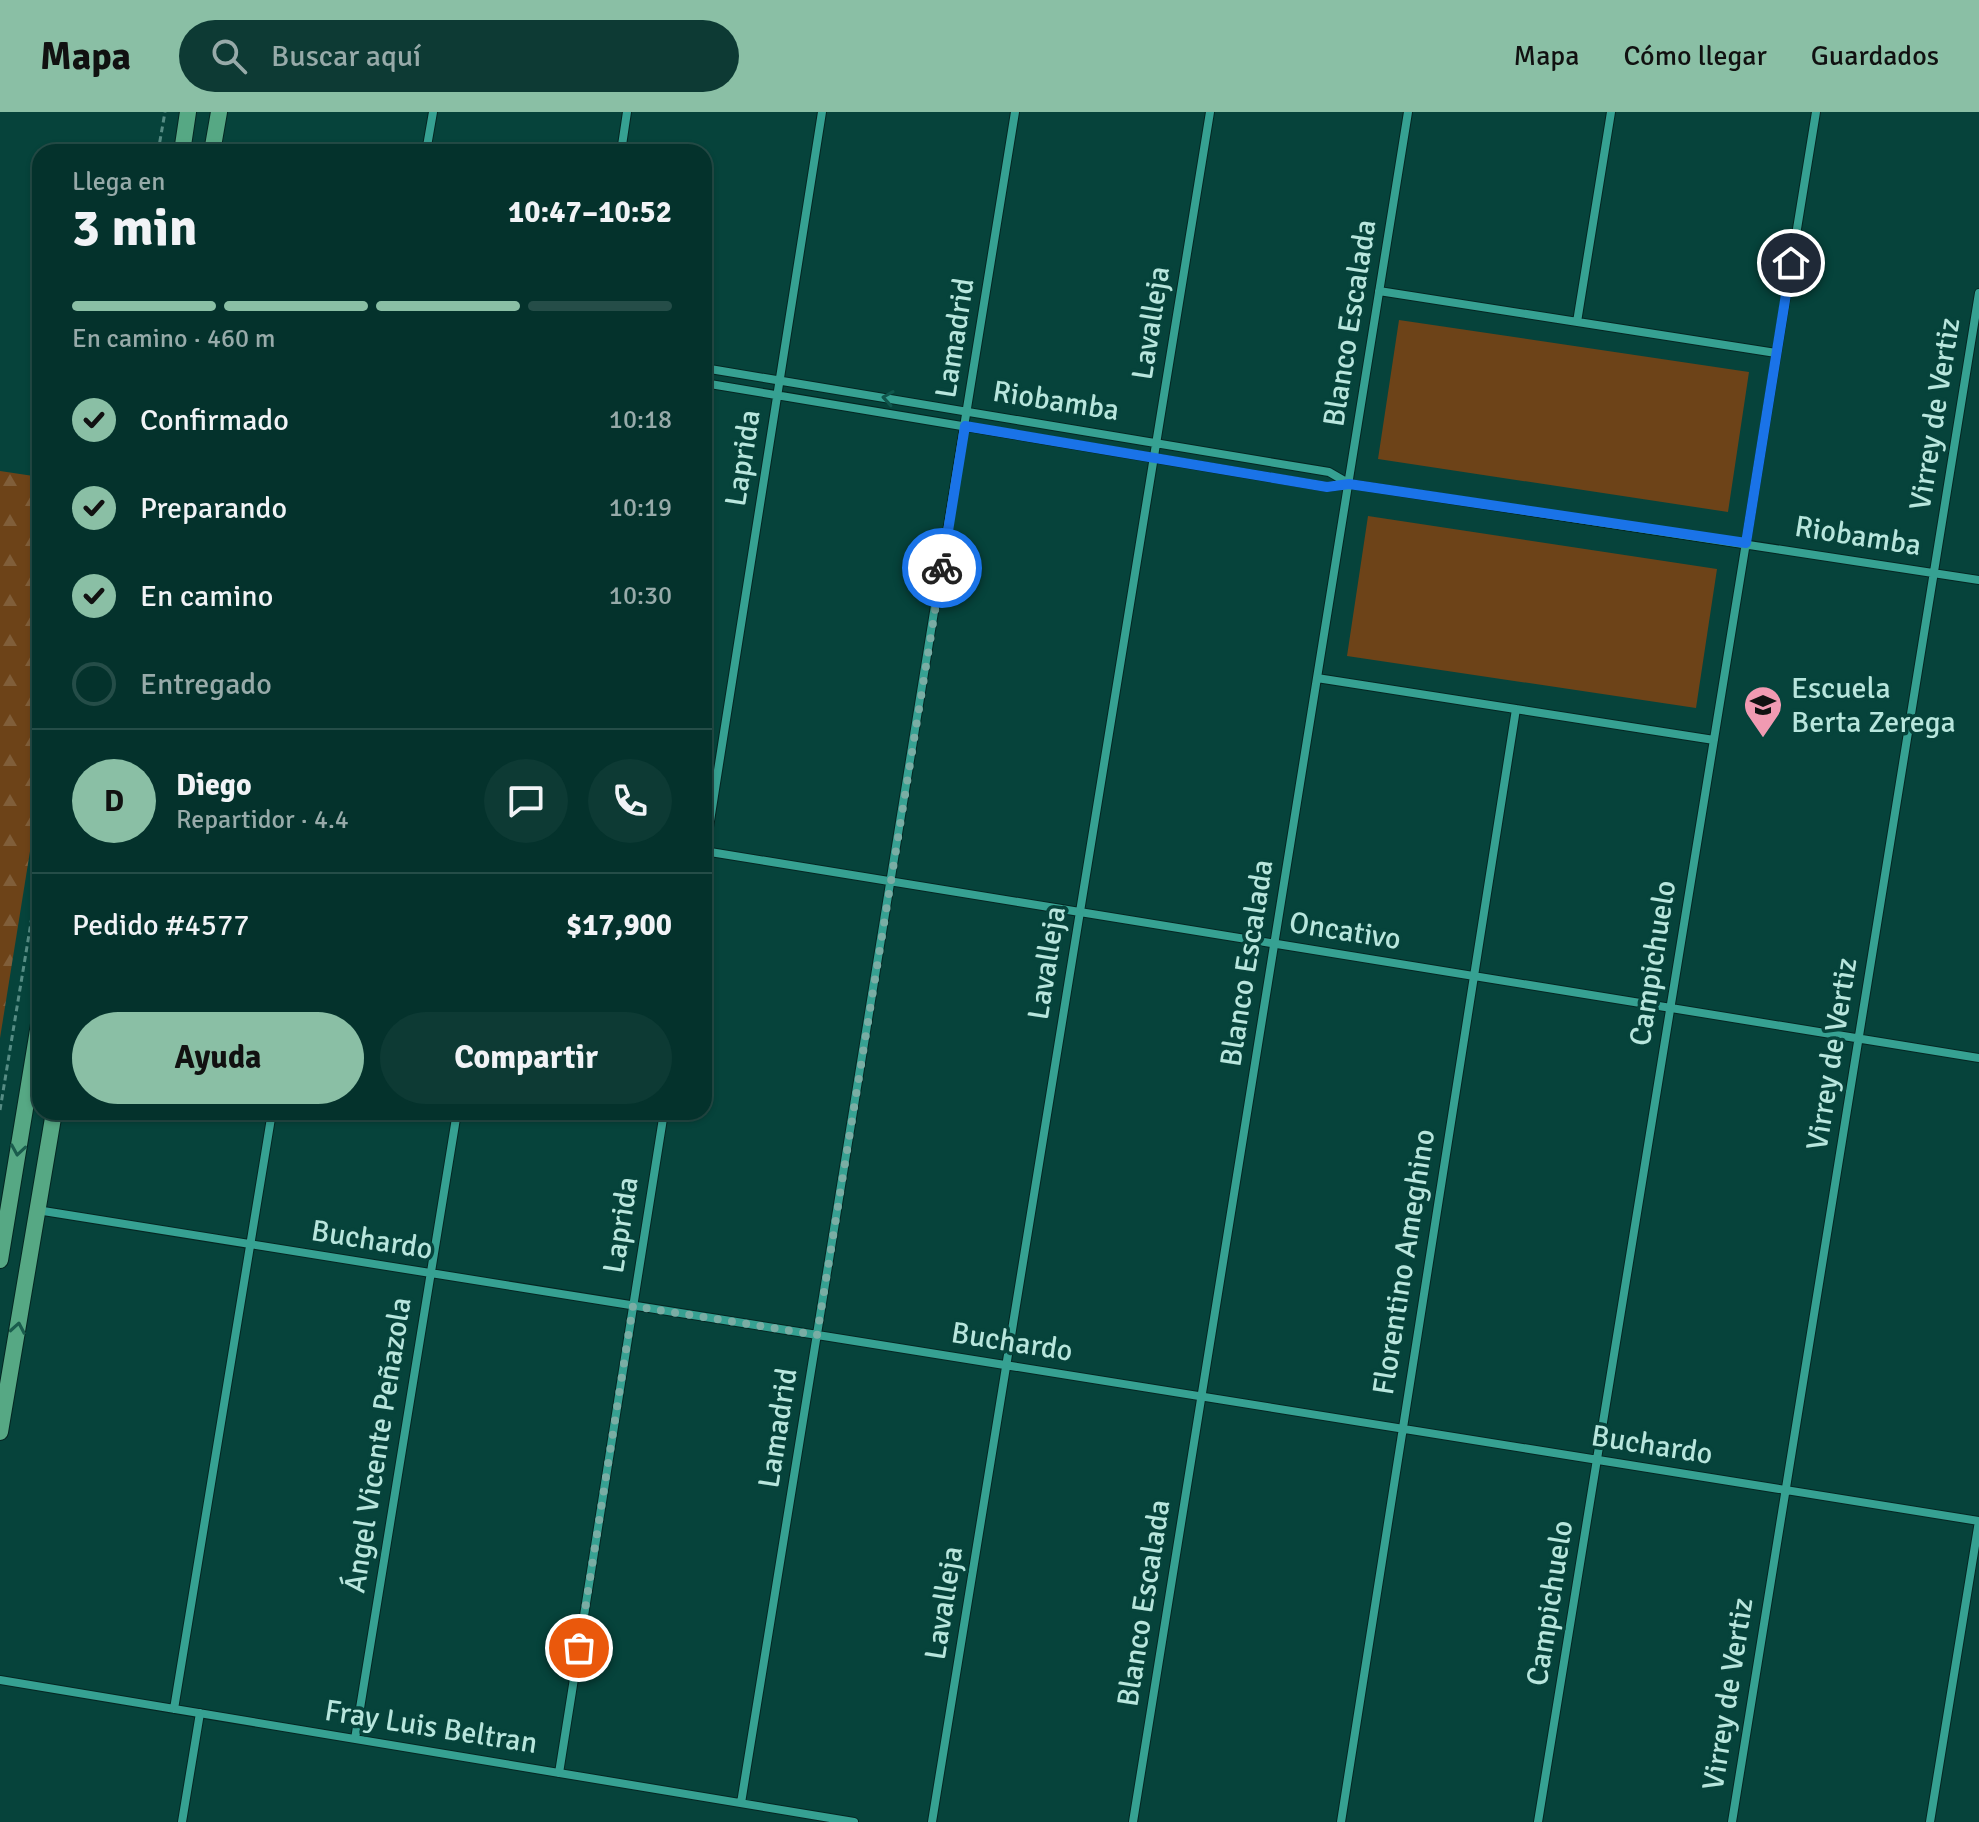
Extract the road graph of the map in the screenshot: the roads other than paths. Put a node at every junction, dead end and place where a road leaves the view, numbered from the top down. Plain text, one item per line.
1 (188, 112) edge
2 (219, 112) edge
3 (433, 112) edge
4 (627, 112) edge
5 (822, 112) edge
6 (1015, 112) edge
7 (1210, 112) edge
8 (1408, 112) edge
9 (1611, 112) edge
10 (1816, 112) edge
11 (183, 144) edge
12 (213, 144) edge
13 (427, 144) edge
14 (622, 144) edge
15 (1379, 291) junction
16 (1979, 293) edge
17 (1577, 322) junction
18 (1776, 353) junction
19 (712, 369) edge
20 (779, 380) junction
21 (712, 384) edge
22 (777, 395) junction
23 (968, 411) junction
24 (965, 426) junction
25 (1156, 441) junction
26 (1154, 457) junction
27 (1349, 484) junction
28 (1746, 543) junction
29 (1934, 573) junction
30 (1979, 580) edge
31 (1317, 678) junction
32 (1516, 709) junction
33 (1714, 740) junction
34 (712, 804) edge
35 (712, 855) edge
36 (890, 881) junction
37 (1080, 912) junction
38 (1274, 944) junction
39 (1473, 976) junction
40 (1670, 1008) junction
41 (1859, 1038) junction
42 (1979, 1058) edge
43 (32, 1066) edge
44 (53, 1120) edge
45 (271, 1120) edge
46 (456, 1120) edge
47 (663, 1120) edge
48 (37, 1210) junction
49 (250, 1244) junction
50 (0, 1260) edge
51 (430, 1273) junction
52 (633, 1306) junction
53 (817, 1335) junction
54 (1006, 1365) junction
55 (1201, 1397) junction
56 (1402, 1429) junction
57 (0, 1432) edge
58 (1597, 1460) junction
59 (1785, 1490) junction
60 (1979, 1521) edge
61 (0, 1680) edge
62 (174, 1709) junction
63 (200, 1713) junction
64 (355, 1739) junction
65 (559, 1773) junction
66 (741, 1803) junction
67 (182, 1822) edge
68 (854, 1822) edge
69 (932, 1822) edge
70 (1133, 1822) edge
71 (1341, 1822) edge
72 (1538, 1822) edge
73 (1732, 1822) edge
74 (1930, 1822) edge

1 - 11 main road
2 - 12 main road
3 - 13 street
4 - 14 street
5 - 20 street, Laprida
6 - 23 street, Lamadrid
7 - 25 street, Lavalleja
8 - 15 street, Blanco Escalada
9 - 17 street
10 - 18 street, Campichuelo
15 - 17 street
15 - 27 street, Blanco Escalada
16 - 29 street, Virrey de Vertiz
17 - 18 street
18 - 28 street, Campichuelo
19 - 20 street, Riobamba
20 - 22 street, Laprida
23 -> 20 street, Riobamba
21 - 22 street, Riobamba
22 - 24 street, Riobamba
22 - 34 street, Laprida
23 - 24 street, Lamadrid
23 - 25 street, Riobamba
24 - 26 street, Riobamba
24 - 36 street, Lamadrid
25 - 26 street, Lavalleja
25 - 27 street, Riobamba
26 - 27 street, Riobamba
26 - 37 street, Lavalleja
27 - 28 street, Riobamba
27 - 31 street, Blanco Escalada
28 - 29 street, Riobamba
28 - 33 street, Campichuelo
29 - 30 street, Riobamba
29 - 41 street, Virrey de Vertiz
31 - 32 street
31 - 38 street, Blanco Escalada
32 - 33 street
32 - 39 street, Florentino Ameghino
33 - 40 street, Campichuelo
35 - 36 street, Oncativo
36 - 37 street, Oncativo
36 - 53 street, Lamadrid
37 - 38 street, Oncativo
37 - 54 street, Lavalleja
38 - 39 street, Oncativo
38 - 55 street, Blanco Escalada
39 - 40 street, Oncativo
39 - 56 street, Florentino Ameghino
40 - 41 street, Oncativo
40 - 58 street, Campichuelo
41 - 42 street, Oncativo
41 - 59 street, Virrey de Vertiz
43 -> 50 main road
44 - 48 main road
45 - 49 street
46 - 51 street, Ángel Vicente Peñazola
47 - 52 street, Laprida
48 - 49 street, Buchardo
57 -> 48 main road
49 - 51 street, Buchardo
49 - 62 street
51 - 52 street, Buchardo
51 - 64 street, Ángel Vicente Peñazola
52 - 53 street, Buchardo
52 - 65 street, Laprida
53 - 54 street, Buchardo
53 - 66 street, Lamadrid
54 - 55 street, Buchardo
54 - 69 street, Lavalleja
55 - 56 street, Buchardo
55 - 70 street, Blanco Escalada
56 - 58 street, Buchardo
56 - 71 street, Florentino Ameghino
58 - 59 street, Buchardo
58 - 72 street, Campichuelo
59 - 60 street, Buchardo
59 - 73 street, Virrey de Vertiz
60 - 74 street
61 - 62 street, Fray Luis Beltran
62 - 63 street, Fray Luis Beltran
63 - 64 street, Fray Luis Beltran
63 - 67 street
64 - 65 street, Fray Luis Beltran
65 - 66 street, Fray Luis Beltran
66 - 68 street, Fray Luis Beltran

